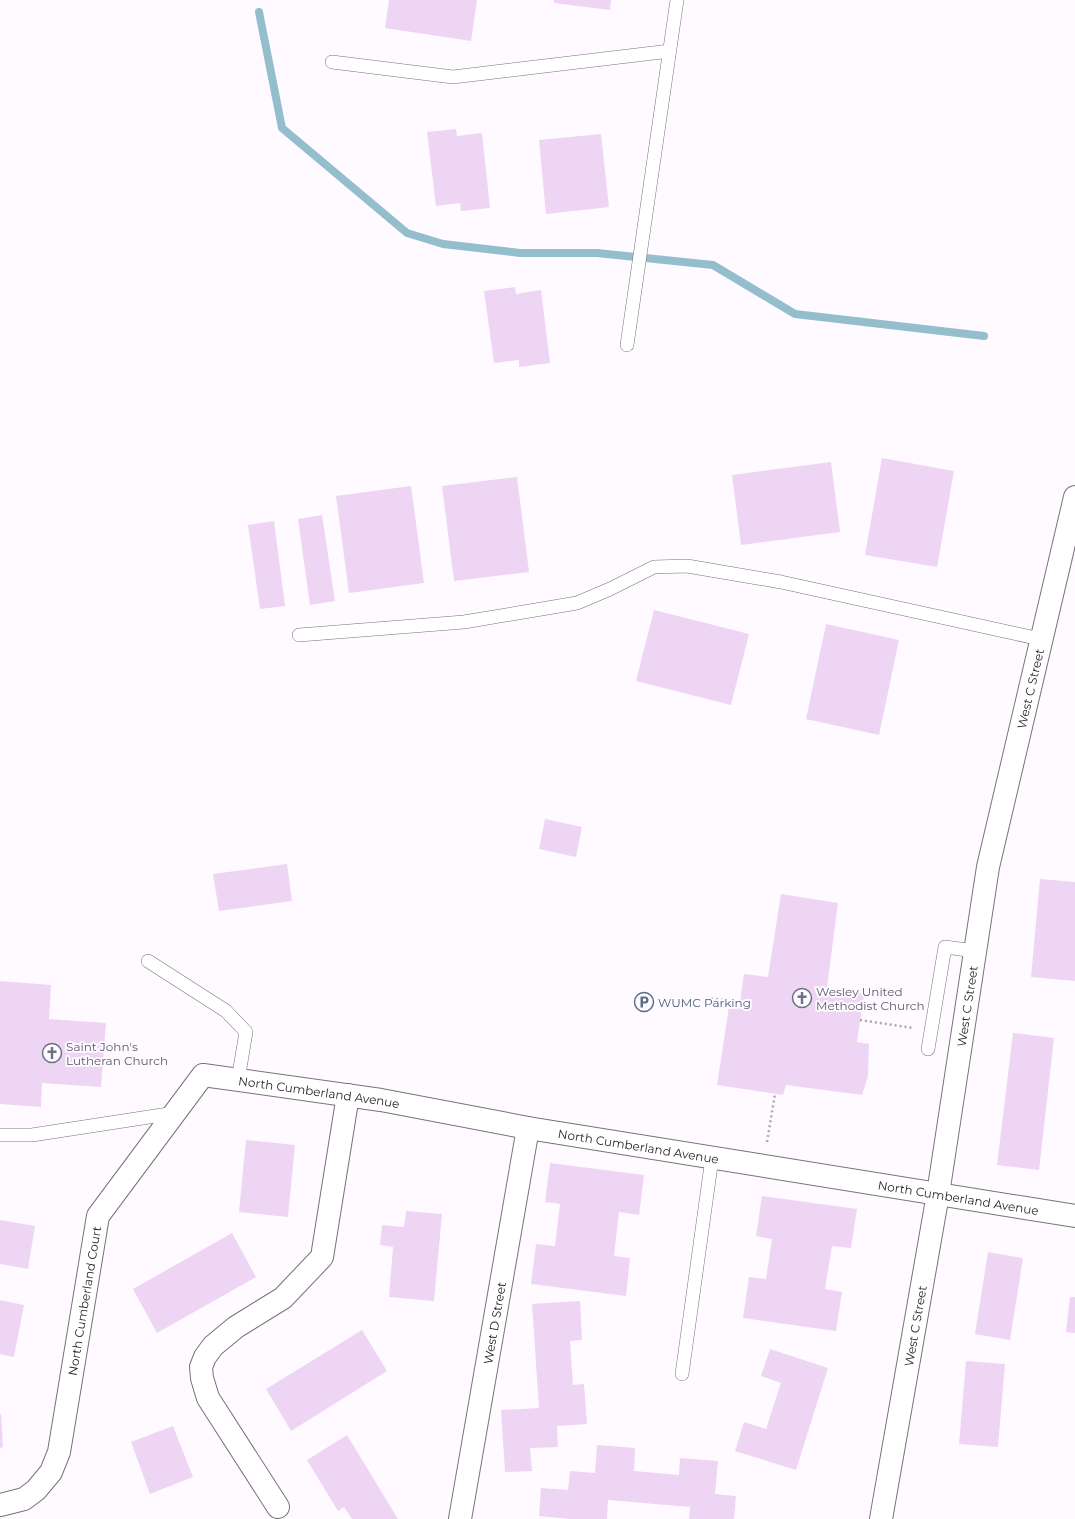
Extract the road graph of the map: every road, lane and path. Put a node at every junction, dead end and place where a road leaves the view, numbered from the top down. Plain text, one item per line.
1 (677, 0) edge
2 (670, 51) junction
3 (332, 62) dead end
4 (627, 346) dead end
5 (1074, 506) edge
6 (299, 635) dead end
7 (1040, 639) junction
8 (975, 951) junction
9 (148, 961) dead end
10 (706, 998) dead end
11 (740, 1002) dead end
12 (860, 1020) dead end
13 (931, 1031) junction
14 (928, 1049) dead end
15 (203, 1075) joint
16 (238, 1080) junction
17 (775, 1094) dead end
18 (348, 1096) junction
19 (175, 1113) junction
20 (528, 1128) junction
21 (0, 1135) edge
22 (712, 1158) junction
23 (764, 1166) junction
24 (938, 1194) junction
25 (1075, 1216) edge
26 (682, 1374) dead end
27 (0, 1505) edge
28 (278, 1507) dead end
29 (460, 1519) edge
30 (881, 1519) edge

1 - 2 lane
2 - 3 lane
2 - 4 lane
5 - 7 street, West C Street
6 - 7 lane
7 - 8 street, West C Street
8 - 13 lane
8 - 24 street, West C Street
9 - 16 lane
10 - 11 path
12 - 13 path
13 - 14 lane
15 - 16 street, North Cumberland Avenue
15 - 19 street, North Cumberland Court
16 - 18 street, North Cumberland Avenue
17 - 23 path
18 - 20 street, North Cumberland Avenue
18 - 28 street
19 - 21 lane
19 - 27 street, North Cumberland Court
20 - 22 street, North Cumberland Avenue
20 - 29 street, West D Street
22 - 23 street, North Cumberland Avenue
22 - 26 lane
23 - 24 street, North Cumberland Avenue
24 - 25 street, North Cumberland Avenue
24 - 30 street, West C Street

